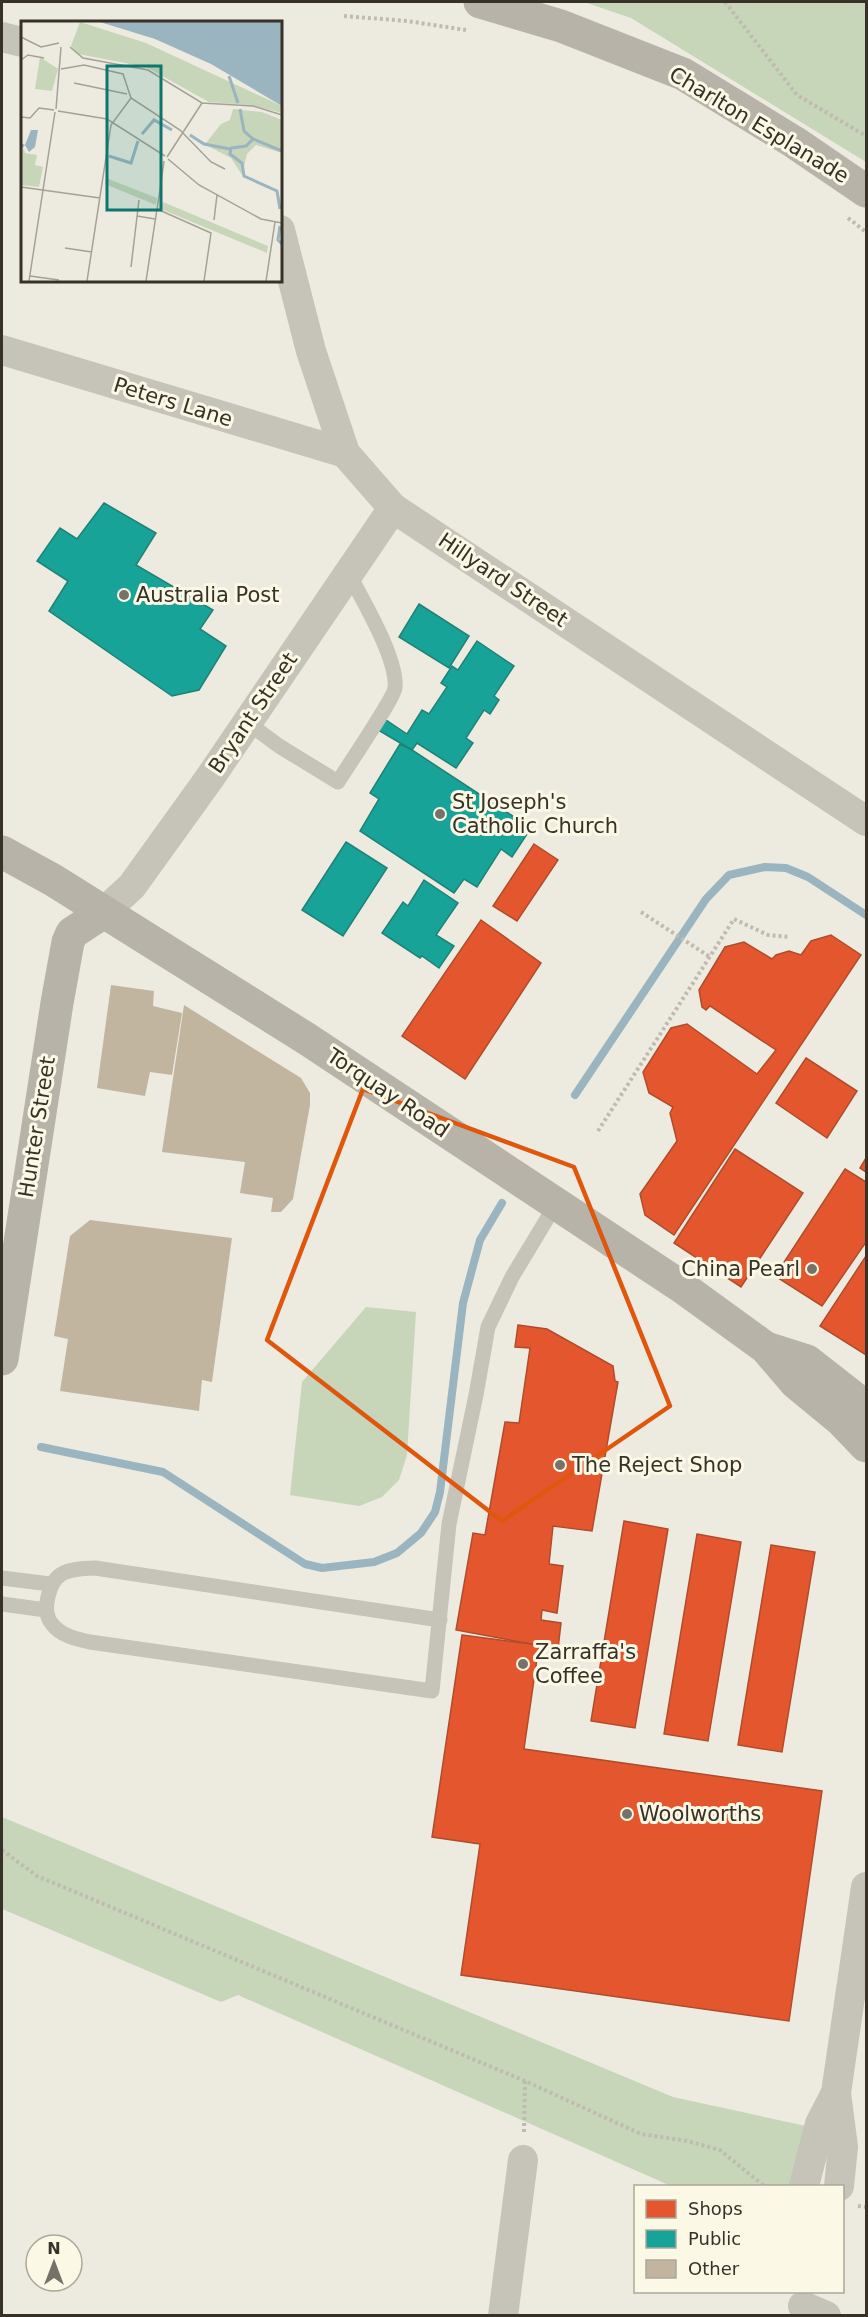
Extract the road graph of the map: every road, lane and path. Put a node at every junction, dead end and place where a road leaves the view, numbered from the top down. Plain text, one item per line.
1 (725, 2) edge
2 (344, 16) dead end
3 (477, 17) edge
4 (2, 37) edge
5 (21, 42) edge
6 (867, 136) edge
7 (867, 191) edge
8 (838, 212) dead end
9 (867, 232) edge
10 (282, 238) edge
11 (2, 350) edge
12 (345, 453) junction
13 (393, 507) junction
14 (349, 574) junction
15 (247, 722) junction
16 (867, 821) edge
17 (2, 852) edge
18 (104, 912) junction
19 (640, 912) dead end
20 (789, 937) dead end
21 (710, 957) junction
22 (598, 1131) dead end
23 (556, 1204) junction
24 (766, 1347) junction
25 (2, 1359) edge
26 (867, 1407) edge
27 (867, 1446) edge
28 (2, 1578) edge
29 (50, 1584) junction
30 (2, 1604) edge
31 (46, 1610) junction
32 (440, 1620) junction
33 (2, 1850) edge
34 (867, 1887) edge
35 (525, 2081) junction
36 (836, 2093) junction
37 (523, 2160) joint
38 (762, 2185) edge
39 (805, 2185) edge
40 (839, 2185) edge
41 (503, 2316) edge

1 - 6 path
2 - 3 path
3 - 7 street, Charlton Esplanade
4 - 5 street
8 - 9 path
10 - 12 street, Hillyard Street
11 - 12 street, Peters Lane
12 - 13 street, Hillyard Street
13 - 14 street, Bryant Street
13 - 16 street, Hillyard Street
14 - 15 street, Bryant Street
14 - 15 lane
15 - 18 street, Bryant Street
17 - 18 street, Torquay Road
18 - 23 street, Torquay Road
18 - 25 street, Hunter Street
19 - 21 path
20 - 21 path
21 - 22 path
23 - 24 street, Torquay Road
23 - 32 lane
24 - 26 street, Torquay Road
24 - 27 street, Torquay Road
28 - 29 lane
29 - 31 lane
29 - 32 lane
30 - 31 lane
31 - 32 lane
33 - 35 path
34 - 36 street
35 - 37 path
35 - 38 path
36 - 39 street
36 - 40 street
37 - 41 street

